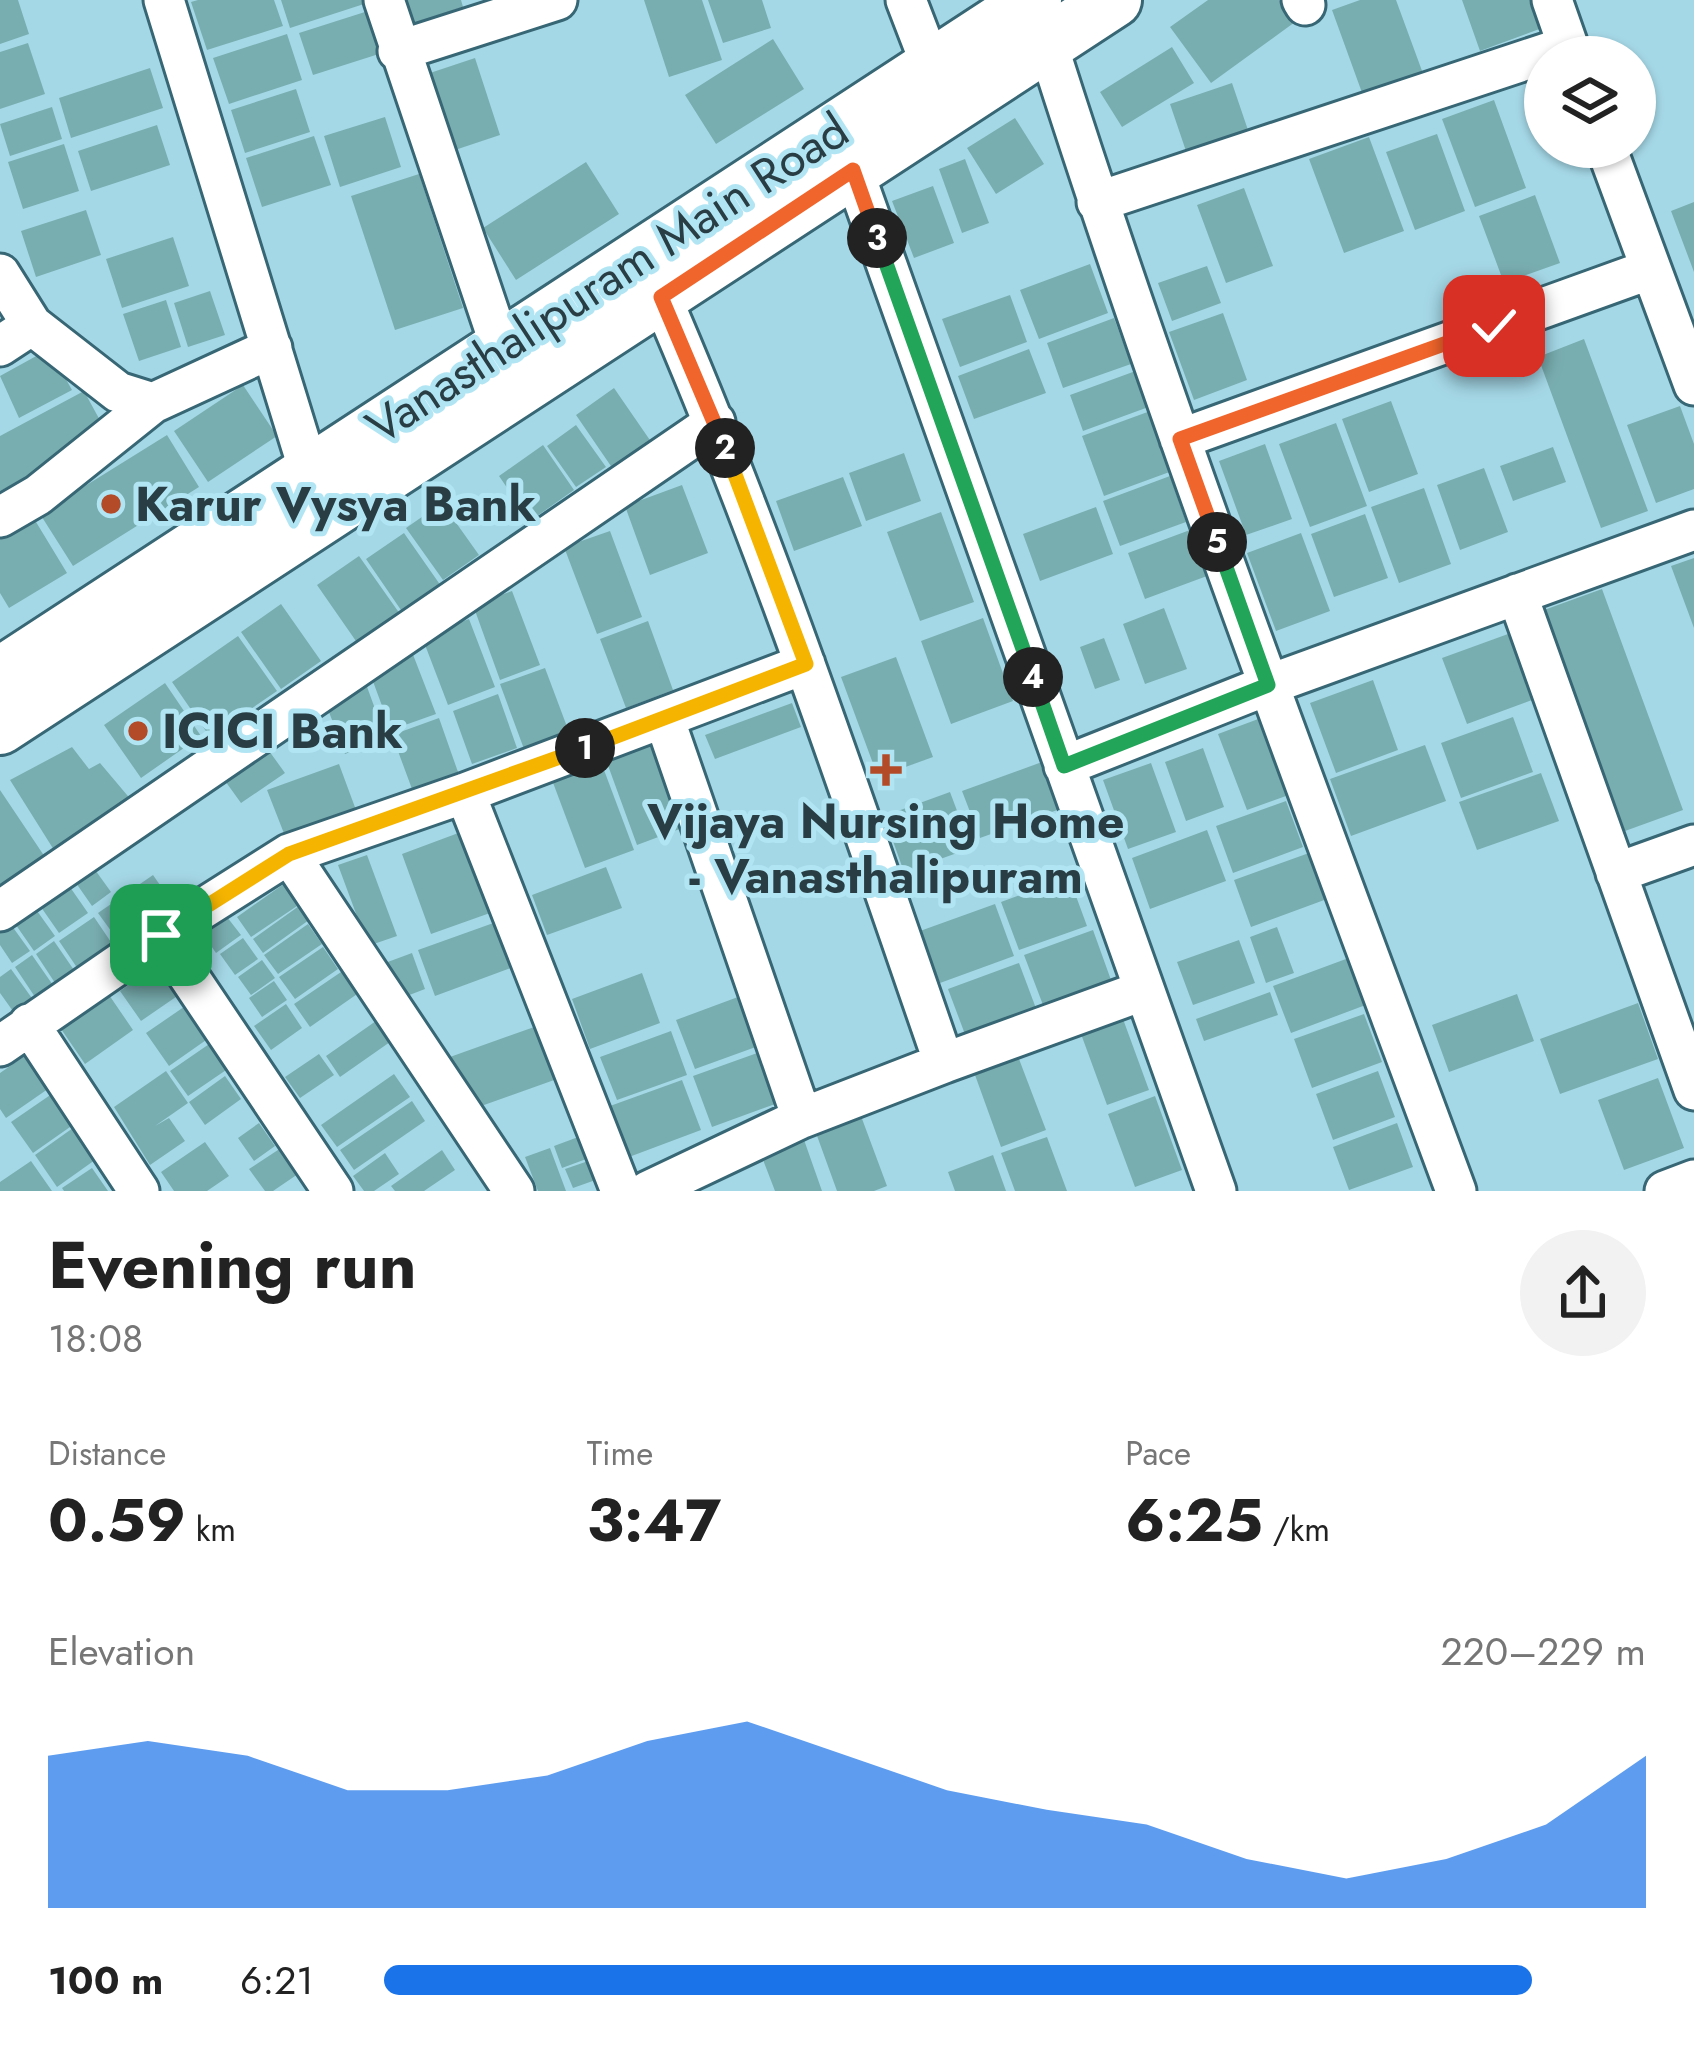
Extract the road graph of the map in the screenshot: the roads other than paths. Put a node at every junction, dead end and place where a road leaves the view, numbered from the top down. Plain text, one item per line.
1 (164, 0) edge
2 (384, 0) edge
3 (557, 0) edge
4 (906, 0) edge
5 (1114, 0) edge
6 (1552, 0) edge
7 (1040, 22) edge
8 (1564, 36) edge
9 (398, 51) junction
10 (931, 65) junction
11 (1524, 67) edge
12 (1614, 168) edge
13 (853, 170) junction
14 (1097, 202) junction
15 (1651, 269) junction
16 (0, 274) edge
17 (661, 297) junction
18 (16, 336) edge
19 (272, 348) junction
20 (512, 367) junction
21 (1694, 385) edge
22 (153, 403) junction
23 (715, 422) junction
24 (1180, 439) junction
25 (322, 492) junction
26 (0, 517) edge
27 (1694, 530) edge
28 (1517, 594) junction
29 (806, 664) junction
30 (0, 675) edge
31 (1268, 685) junction
32 (664, 718) junction
33 (0, 727) edge
34 (1064, 766) junction
35 (465, 793) junction
36 (1694, 845) edge
37 (289, 854) junction
38 (1616, 873) junction
39 (0, 911) edge
40 (161, 935) junction
41 (1142, 991) junction
42 (15, 1035) edge
43 (944, 1064) junction
44 (1694, 1090) edge
45 (802, 1118) junction
46 (1694, 1180) edge
47 (139, 1191) edge
48 (333, 1191) edge
49 (514, 1191) edge
50 (621, 1191) edge
51 (648, 1191) edge
52 (1216, 1191) edge
53 (1456, 1191) edge
54 (1665, 1191) edge

1 - 19 street
2 - 9 street
3 - 9 street
4 - 10 street
5 - 7 street, Vanasthalipuram Main Road
6 - 8 street
7 - 10 street, Vanasthalipuram Main Road
7 - 13 street, Vanasthalipuram Main Road
7 - 14 street
9 - 20 street
10 - 20 street, Vanasthalipuram Main Road
11 - 14 street
12 - 15 street
13 - 17 street, Vanasthalipuram Main Road
13 - 34 street
14 - 24 street
15 - 21 street
15 - 24 street
16 - 18 street
17 - 20 street, Vanasthalipuram Main Road
17 - 23 street
18 - 22 street
19 - 22 street
19 - 25 street
20 - 25 street, Vanasthalipuram Main Road
22 - 26 street
23 - 29 street
23 - 39 street
24 - 31 street
25 - 30 street, Vanasthalipuram Main Road
25 - 33 street, Vanasthalipuram Main Road
27 - 28 street
28 - 31 street
28 - 38 street
29 - 32 street
29 - 43 street
31 - 34 street
31 - 53 street
32 - 35 street
32 - 45 street
34 - 41 street
35 - 37 street
35 - 50 street
36 - 38 street
37 - 40 street
37 - 49 street
38 - 44 street
40 - 42 street
40 - 48 street
41 - 43 street
41 - 52 street
42 - 47 street
43 - 45 street
45 - 51 street
46 - 54 street

